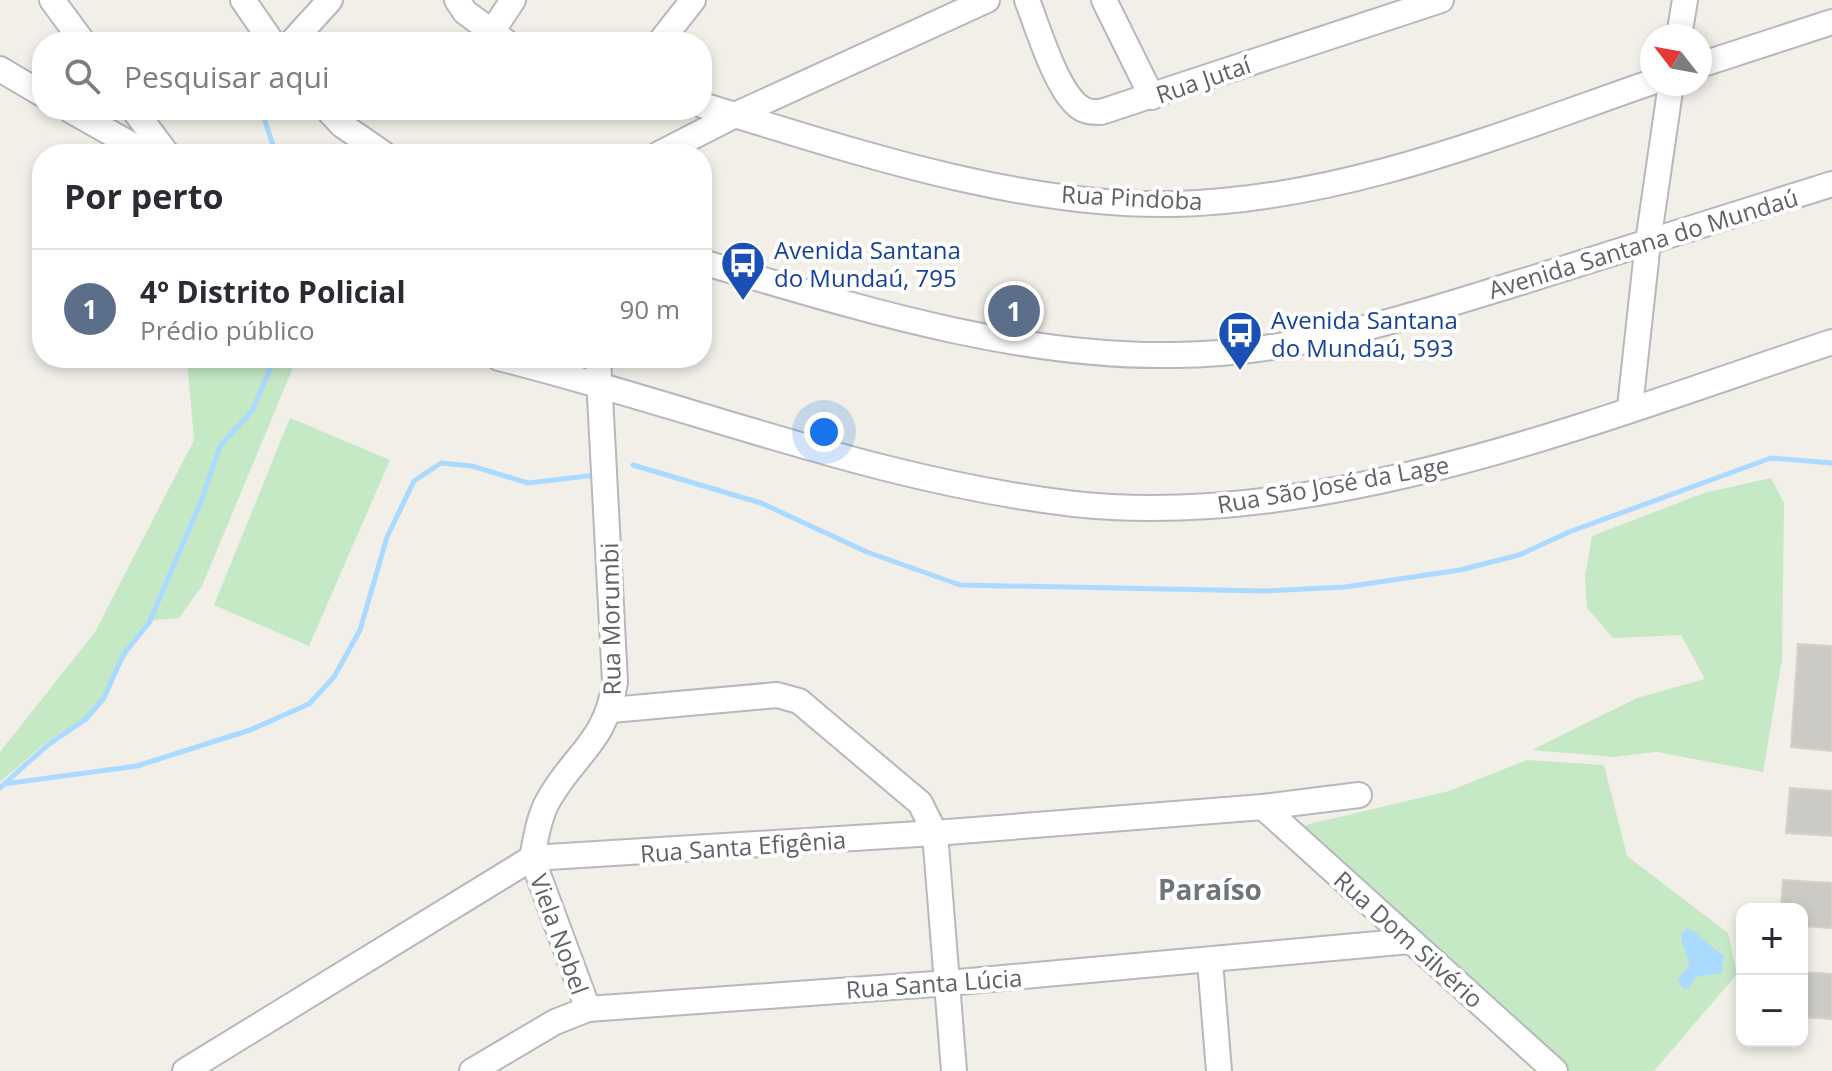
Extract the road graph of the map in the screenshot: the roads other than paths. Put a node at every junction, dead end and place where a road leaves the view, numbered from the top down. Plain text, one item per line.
1 (52, 0) edge
2 (243, 0) edge
3 (330, 0) edge
4 (457, 0) edge
5 (513, 0) edge
6 (693, 0) edge
7 (987, 0) edge
8 (1027, 0) edge
9 (1104, 0) edge
10 (1441, 0) edge
11 (1685, 0) edge
12 (1832, 22) edge
13 (1681, 24) edge
14 (76, 32) edge
15 (265, 32) edge
16 (301, 32) edge
17 (491, 32) edge
18 (501, 32) edge
19 (668, 32) edge
20 (1712, 61) edge
21 (0, 69) edge
22 (1640, 86) edge
23 (32, 88) edge
24 (1669, 96) edge
25 (1152, 97) junction
26 (712, 108) edge
27 (735, 115) junction
28 (95, 120) edge
29 (142, 120) edge
30 (337, 120) edge
31 (132, 144) edge
32 (160, 144) edge
33 (370, 144) edge
34 (678, 144) edge
35 (1832, 184) edge
36 (1648, 242) junction
37 (712, 265) edge
38 (1832, 342) edge
39 (538, 368) edge
40 (599, 368) edge
41 (601, 384) junction
42 (1630, 407) junction
43 (611, 710) junction
44 (1359, 795) dead end
45 (1263, 807) junction
46 (935, 833) junction
47 (532, 858) junction
48 (1410, 941) junction
49 (1210, 961) junction
50 (948, 983) junction
51 (588, 1009) junction
52 (185, 1071) edge
53 (472, 1071) edge
54 (954, 1071) edge
55 (1219, 1071) edge
56 (1555, 1071) edge

1 - 14 street
2 - 15 street
3 - 16 street
4 - 17 street
5 - 18 street
6 - 19 street
7 - 27 street
8 - 25 street, Rua Jutaí
9 - 25 street
10 - 25 street, Rua Jutaí
11 - 13 street
12 - 20 street
21 - 23 street
22 - 27 street, Rua Pindoba
24 - 36 street
26 - 27 street, Rua Pindoba
27 - 34 street
28 - 31 street
29 - 32 street
30 - 33 street
35 - 36 street, Avenida Santana do Mundaú
36 - 37 street, Avenida Santana do Mundaú
36 - 42 street
38 - 42 street, Rua São José da Lage
39 - 41 street, Rua São José da Lage
40 - 41 street, Rua Morumbi
41 - 42 street, Rua São José da Lage
41 - 43 street, Rua Morumbi
43 - 46 street
43 - 47 street, Rua Morumbi
44 - 45 street, Rua Santa Efigênia
45 - 46 street, Rua Santa Efigênia
45 - 48 street, Rua Dom Silvério
46 - 47 street, Rua Santa Efigênia
46 - 50 street
47 - 51 street, Viela Nobel
47 - 52 street, Rua Santa Efigênia
48 - 49 street, Rua Santa Lúcia
48 - 56 street, Rua Dom Silvério
49 - 50 street, Rua Santa Lúcia
49 - 55 street
50 - 51 street, Rua Santa Lúcia
50 - 54 street
51 - 53 street, Rua Santa Lúcia

